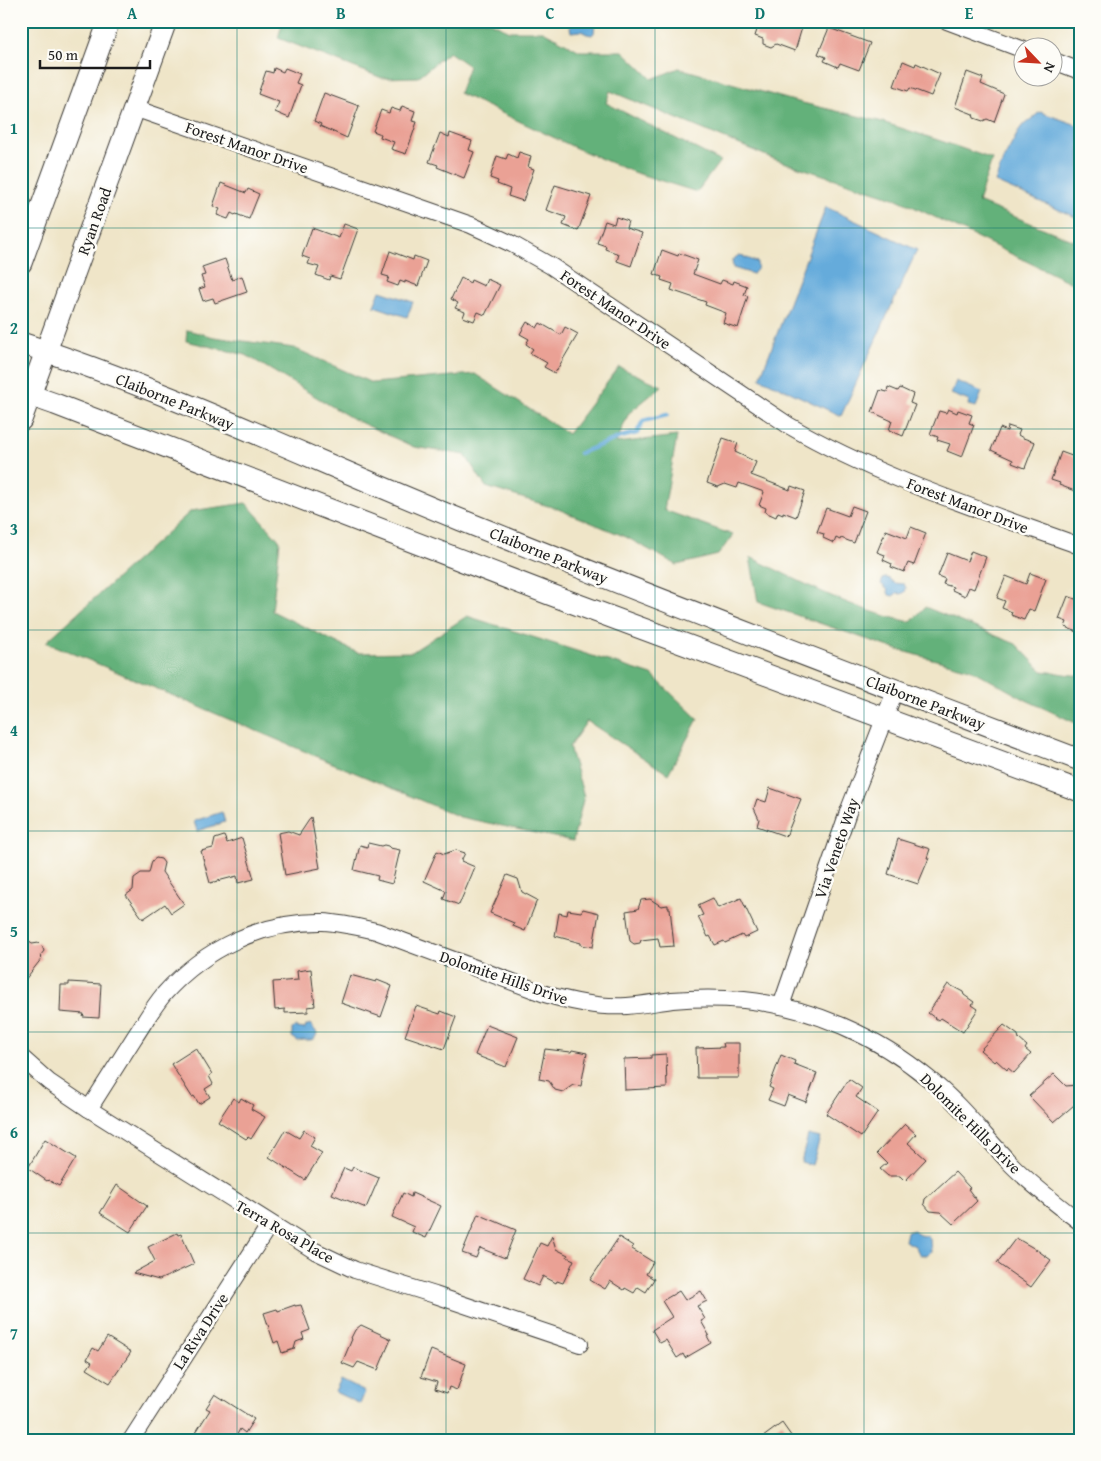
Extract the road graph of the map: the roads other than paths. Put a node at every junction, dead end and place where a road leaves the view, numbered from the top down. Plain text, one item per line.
1 (109, 21) edge
2 (166, 21) edge
3 (947, 21) edge
4 (967, 25) edge
5 (1014, 46) edge
6 (1064, 65) edge
7 (1080, 71) edge
8 (134, 108) junction
9 (21, 263) edge
10 (21, 343) edge
11 (47, 351) junction
12 (26, 394) edge
13 (21, 420) edge
14 (1080, 546) edge
15 (895, 691) junction
16 (885, 718) junction
17 (1080, 760) edge
18 (1080, 791) edge
19 (781, 1006) junction
20 (21, 1057) edge
21 (89, 1109) junction
22 (1080, 1222) edge
23 (270, 1224) junction
24 (580, 1344) dead end
25 (131, 1440) edge

1 - 9 main road
2 - 8 main road, Ryan Road
3 - 4 street
4 - 5 street
6 - 7 street
8 - 11 main road, Ryan Road
8 - 14 street, Forest Manor Drive
10 - 11 main road, Claiborne Parkway
11 - 12 main road, Ryan Road
11 - 15 main road, Claiborne Parkway
12 - 13 main road, Ryan Road
12 - 16 main road, Claiborne Parkway
15 - 16 street, Via Veneto Way
15 - 17 main road, Claiborne Parkway
16 - 18 main road, Claiborne Parkway
16 - 19 street, Via Veneto Way
19 - 21 street, Dolomite Hills Drive
19 - 22 street, Dolomite Hills Drive
20 - 21 street, Terra Rosa Place
21 - 23 street, Terra Rosa Place
23 - 24 street, Terra Rosa Place
23 - 25 street, La Riva Drive

